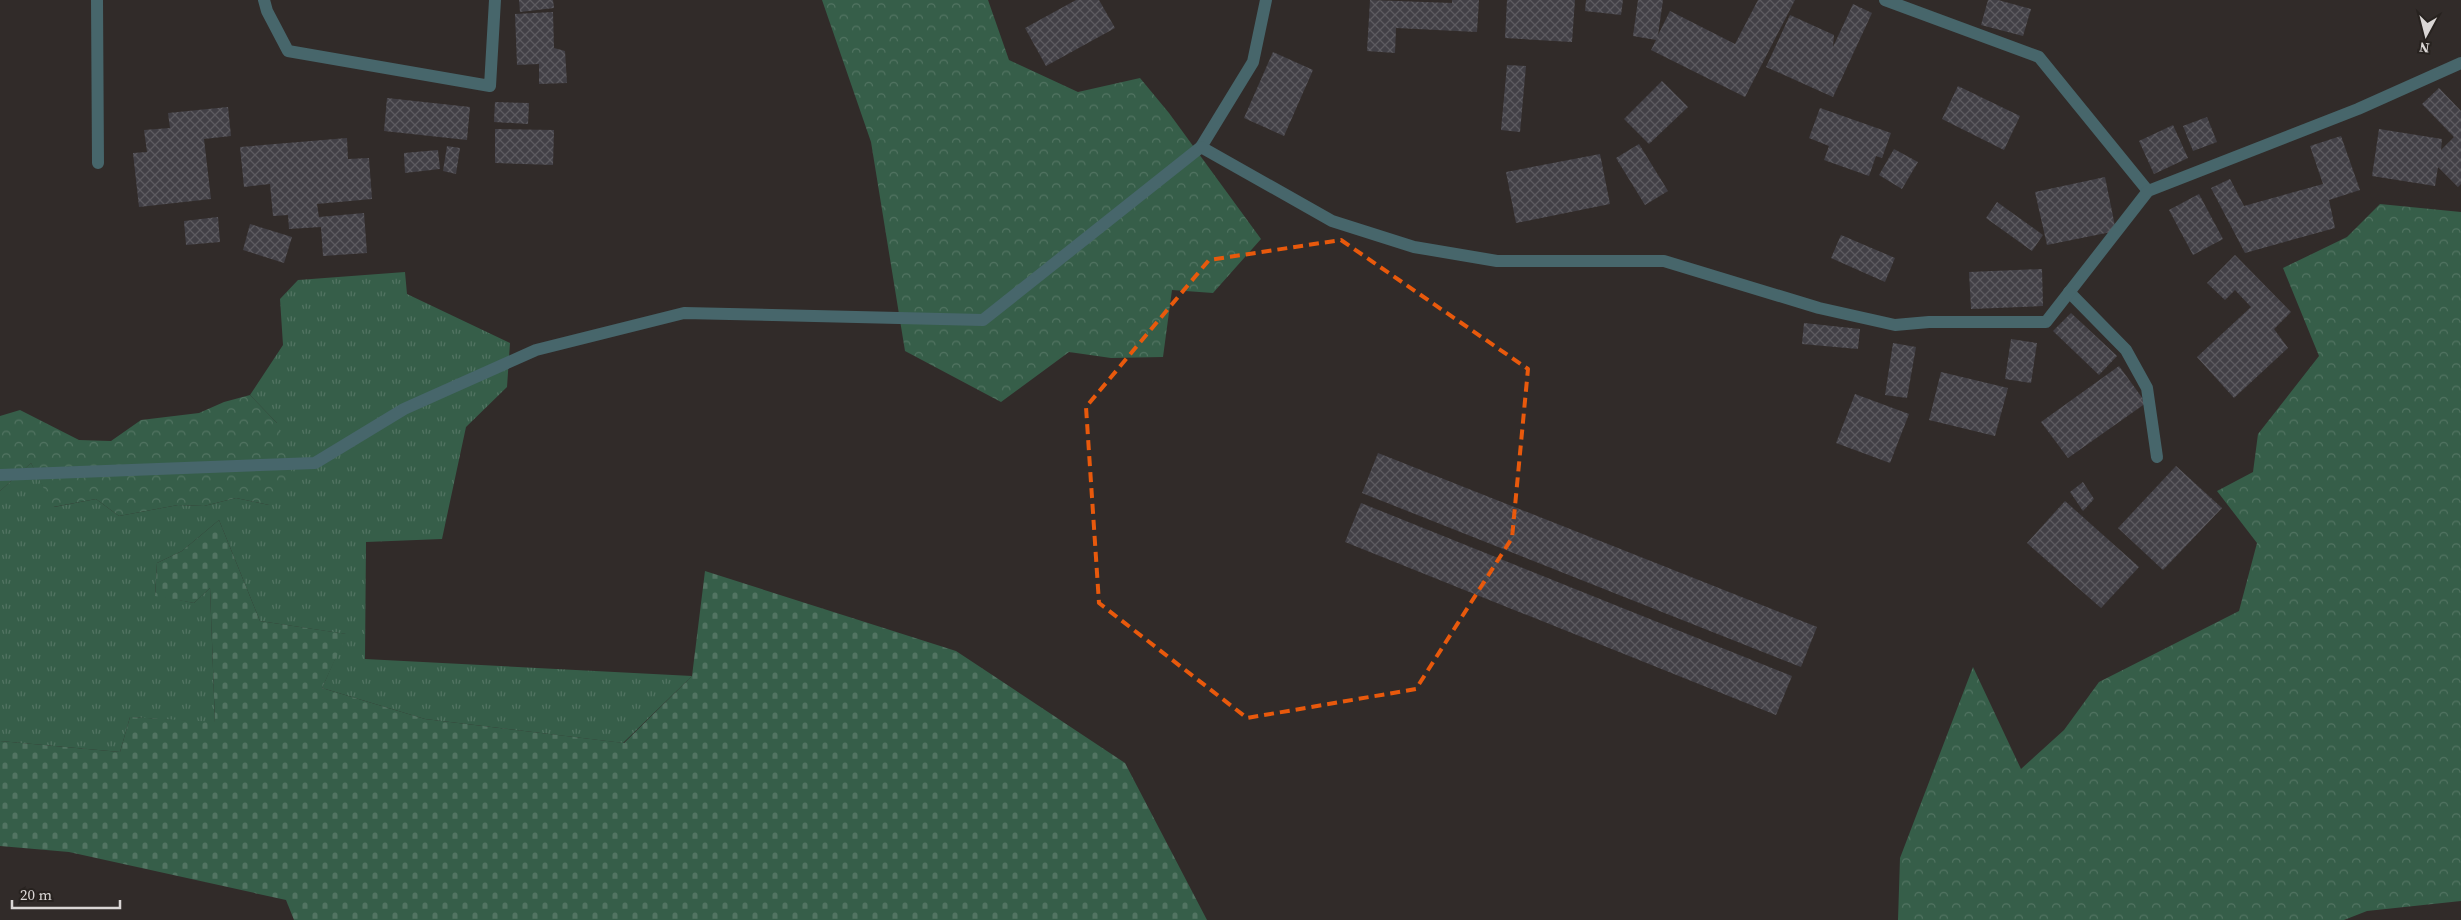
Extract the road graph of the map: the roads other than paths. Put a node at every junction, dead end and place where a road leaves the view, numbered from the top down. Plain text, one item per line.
1 (97, 0) edge
2 (264, 0) edge
3 (495, 0) edge
4 (1266, 0) edge
5 (1885, 0) edge
6 (2461, 63) edge
7 (1201, 147) junction
8 (98, 163) dead end
9 (2148, 191) junction
10 (2069, 292) junction
11 (2157, 457) dead end
12 (0, 474) edge

1 - 8 street
2 - 3 street
4 - 7 street
5 - 9 street
6 - 9 street
7 - 10 street
7 - 12 street
9 - 10 street
10 - 11 street

